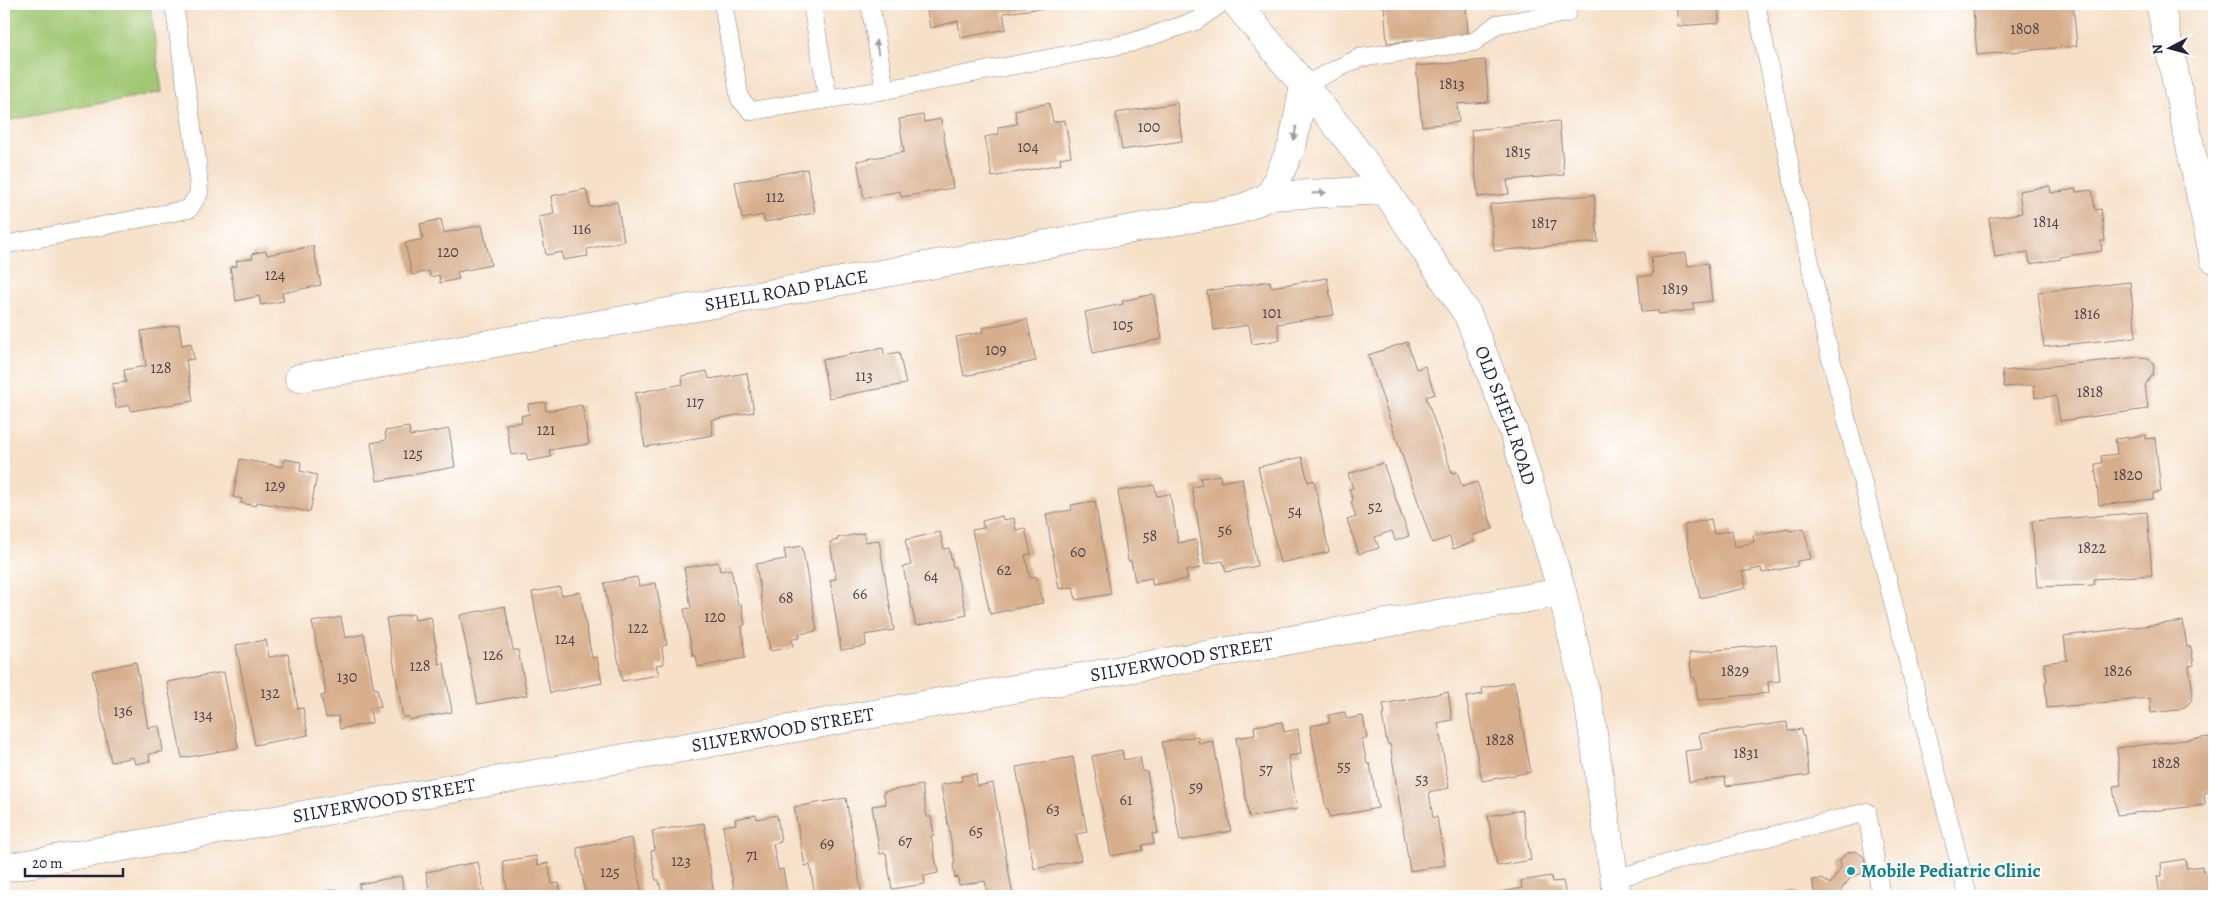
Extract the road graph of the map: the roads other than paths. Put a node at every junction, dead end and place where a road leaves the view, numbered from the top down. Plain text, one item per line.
1 (174, 4) edge
2 (723, 4) edge
3 (812, 4) edge
4 (870, 4) edge
5 (1220, 4) edge
6 (1237, 4) edge
7 (1756, 4) edge
8 (2160, 4) edge
9 (1567, 13) dead end
10 (1304, 85) junction
11 (885, 90) junction
12 (828, 100) junction
13 (1385, 190) junction
14 (1270, 196) junction
15 (4, 245) edge
16 (2214, 259) edge
17 (299, 378) dead end
18 (1562, 592) junction
19 (4, 868) edge
20 (1616, 888) edge
21 (1881, 896) edge
22 (1968, 896) edge

1 - 15 lane
2 - 12 lane
3 - 12 lane
11 -> 4 lane
5 - 11 lane
6 - 10 street, OLD SHELL ROAD
7 - 22 lane
8 - 16 street
9 - 10 lane
10 - 13 street, OLD SHELL ROAD
10 -> 14 street
11 - 12 lane
14 -> 13 street, SHELL ROAD PLACE
13 - 18 street, OLD SHELL ROAD
14 - 17 street, SHELL ROAD PLACE
18 - 19 street, SILVERWOOD STREET
18 - 20 street, OLD SHELL ROAD
20 - 21 lane

